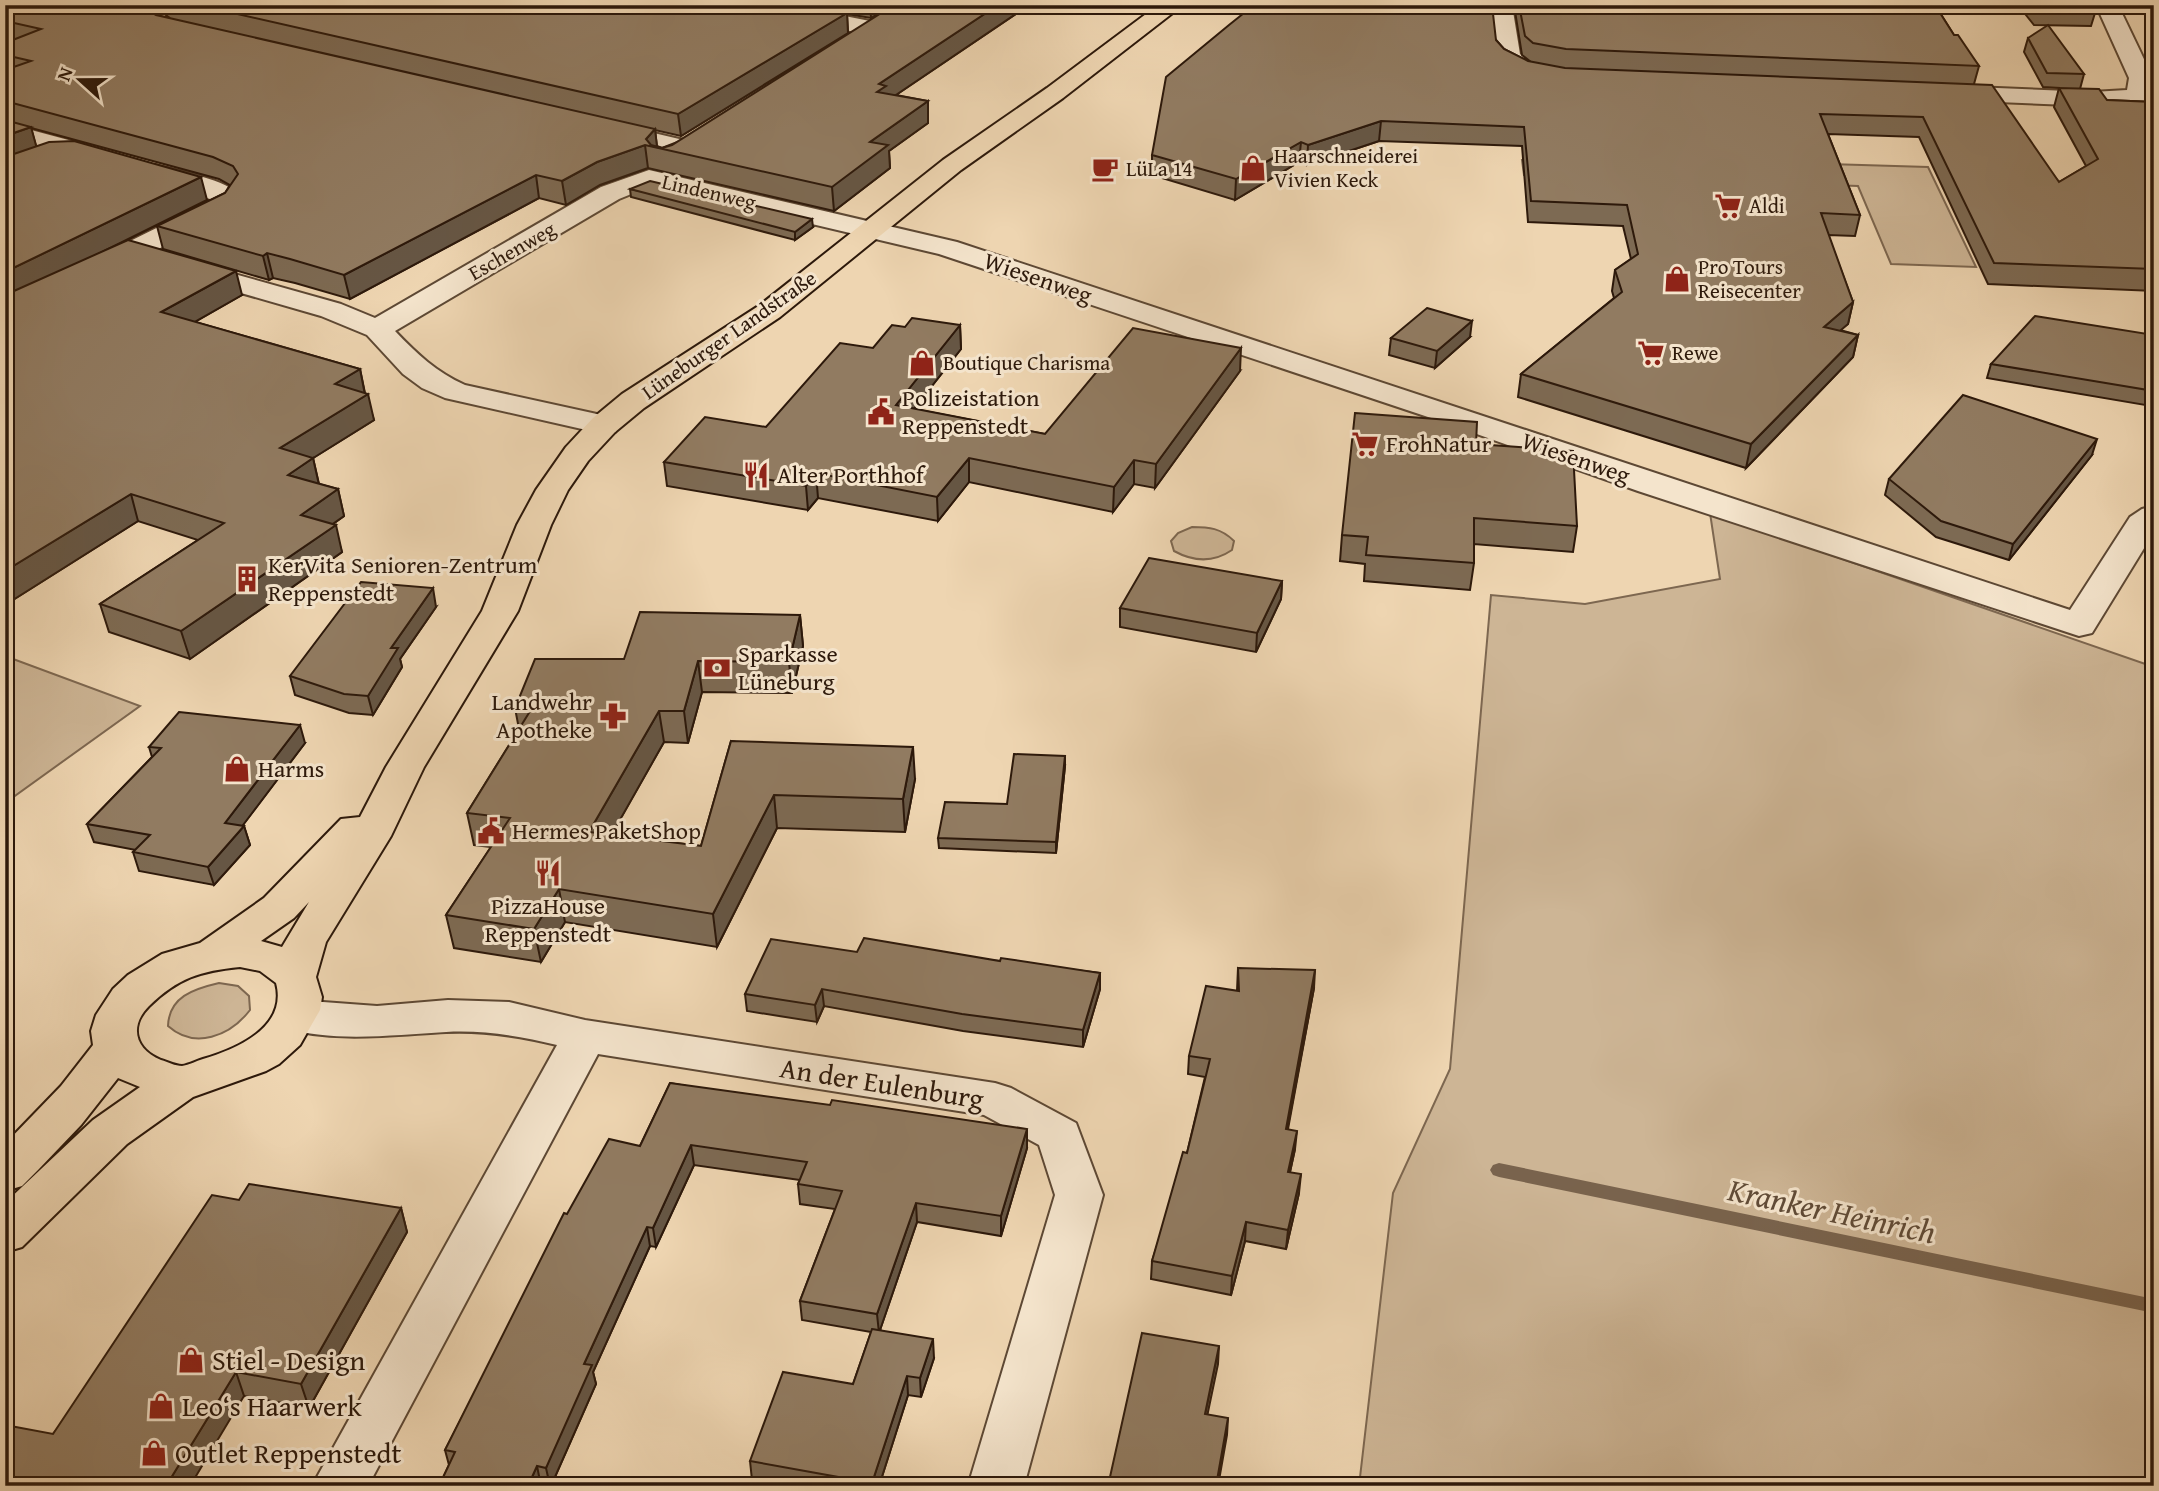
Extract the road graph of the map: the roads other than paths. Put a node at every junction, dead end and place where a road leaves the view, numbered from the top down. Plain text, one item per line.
1 (755, 5) edge
2 (1172, 5) edge
3 (1501, 5) edge
4 (2107, 5) edge
5 (841, 50) edge
6 (1577, 78) edge
7 (1925, 92) edge
8 (590, 125) edge
9 (5, 130) edge
10 (706, 133) edge
11 (683, 147) junction
12 (65, 151) junction
13 (94, 156) edge
14 (29, 162) edge
15 (132, 167) edge
16 (649, 178) junction
17 (873, 229) junction
18 (132, 252) junction
19 (5, 314) edge
20 (377, 329) junction
21 (604, 425) junction
22 (2154, 516) edge
23 (405, 767) junction
24 (214, 954) junction
25 (296, 996) junction
26 (585, 1036) junction
27 (116, 1046) junction
28 (180, 1083) junction
29 (5, 1173) edge
30 (5, 1233) edge
31 (339, 1486) edge
32 (996, 1486) edge

1 - 5 street
2 - 17 main road, Lüneburger Landstraße
3 - 6 street
4 - 7 street
8 - 11 street
9 - 12 street
10 - 11 street, Lindenweg
11 - 16 street, Lindenweg
12 - 13 street
12 - 14 street
15 - 18 street
16 - 17 street, Lindenweg
16 - 20 street, Eschenweg
17 - 21 main road, Lüneburger Landstraße
17 - 22 street, Wiesenweg
18 - 19 street
18 - 20 street
20 - 21 street
21 - 23 main road, Lüneburger Landstraße
23 - 24 main road, Lüneburger Landstraße
23 - 25 main road, Lüneburger Landstraße
24 - 25 main road
24 - 27 main road
25 - 26 street, An der Eulenburg
25 - 28 main road
26 - 31 street
26 - 32 street, An der Eulenburg
27 - 28 main road
27 - 29 main road
28 - 30 main road

